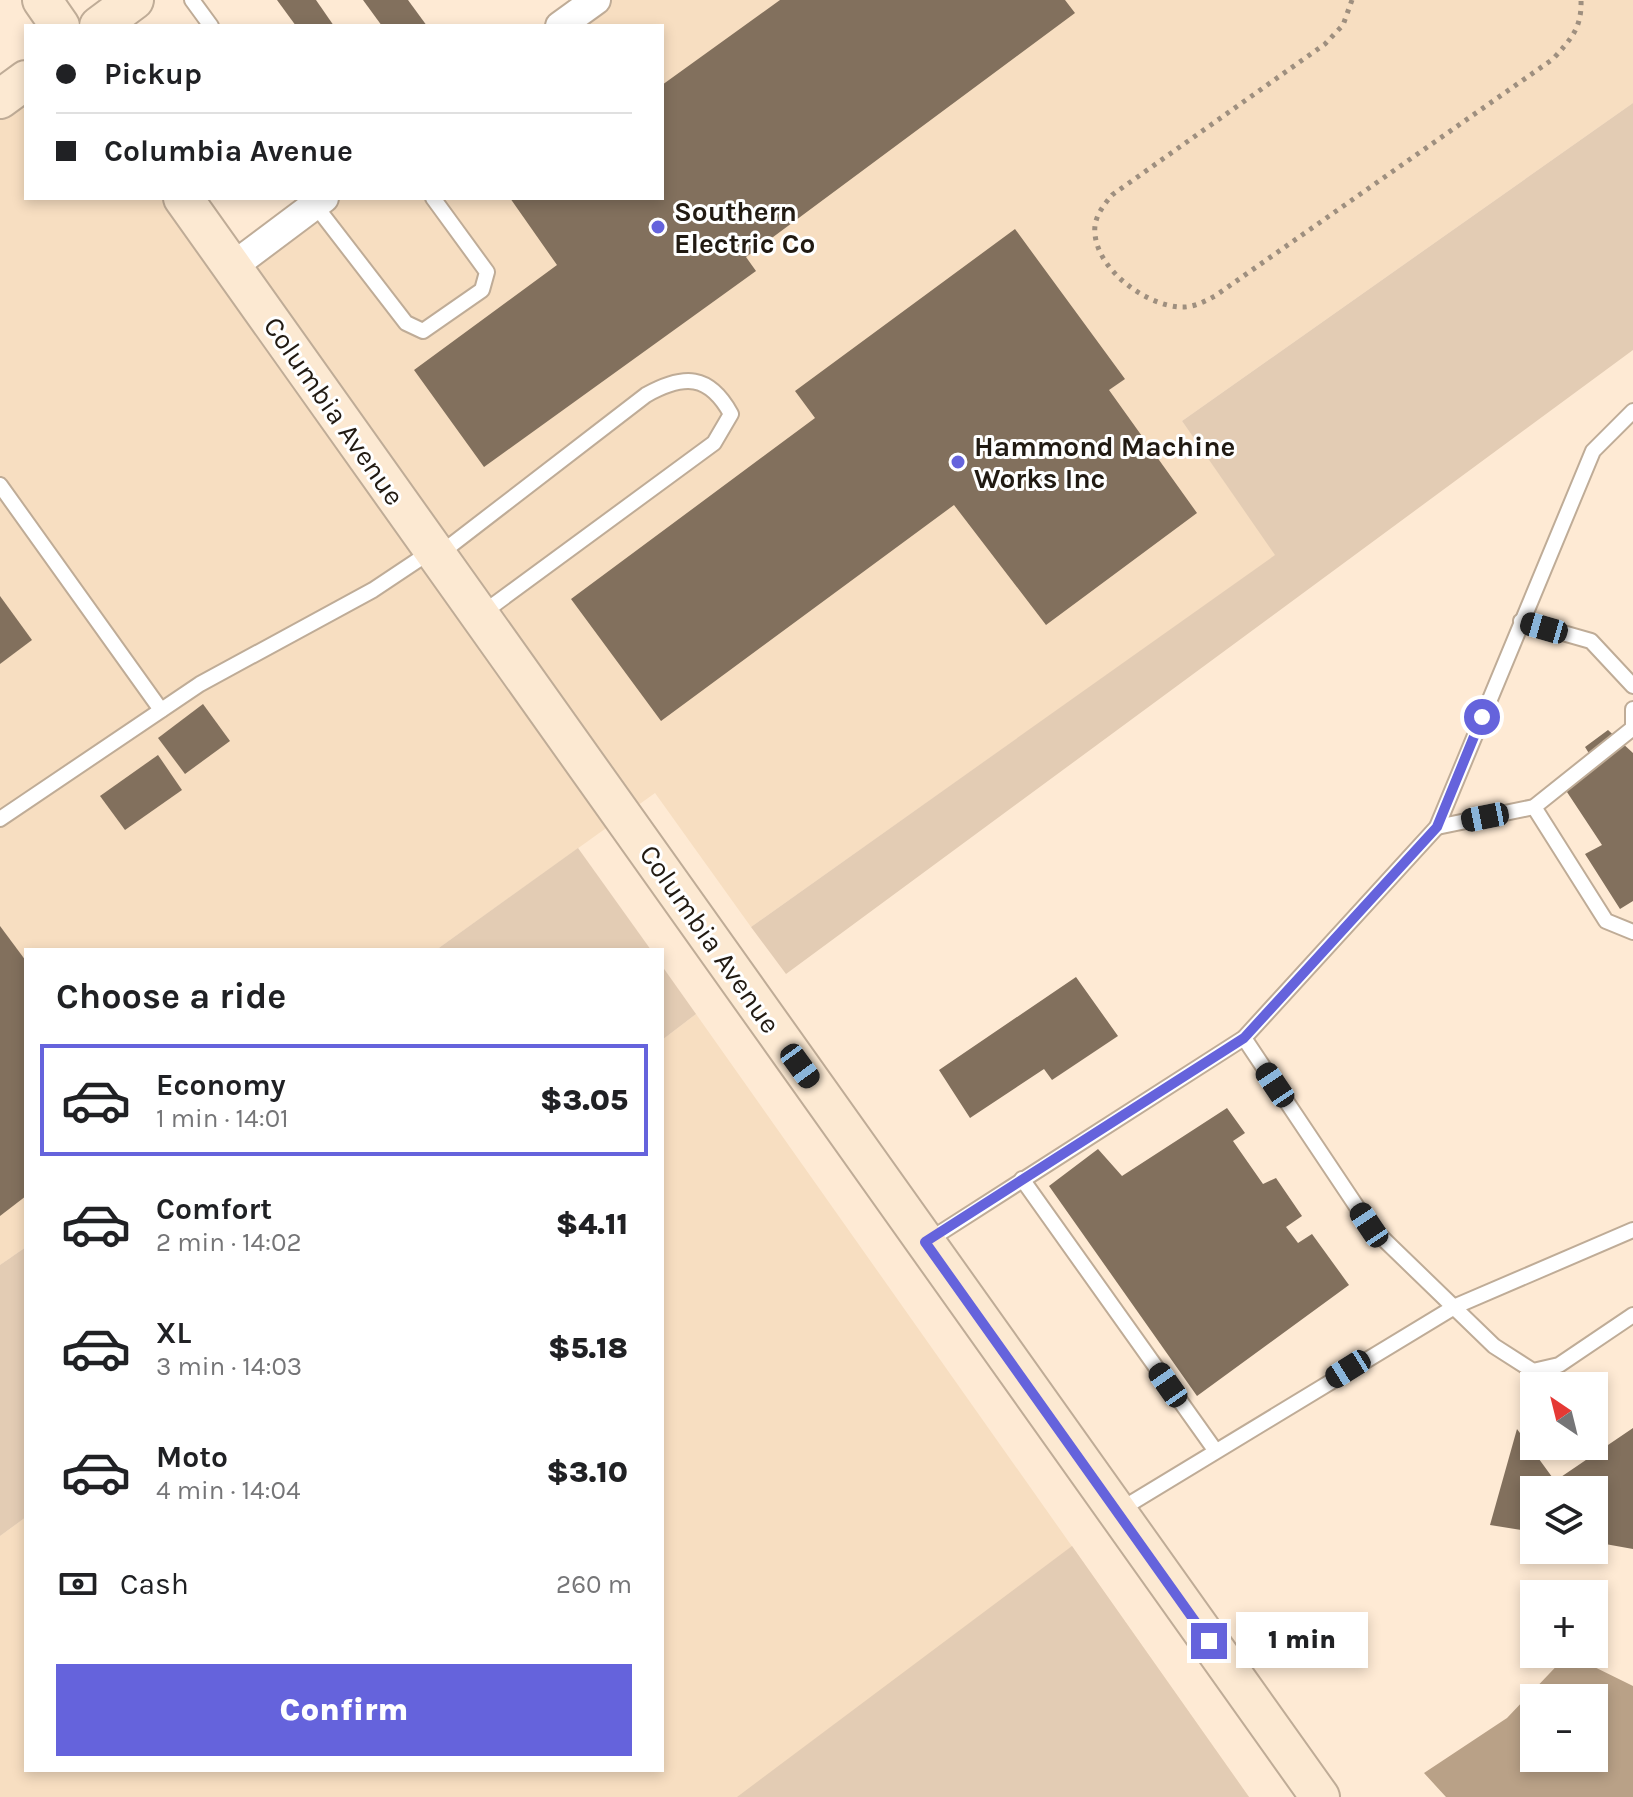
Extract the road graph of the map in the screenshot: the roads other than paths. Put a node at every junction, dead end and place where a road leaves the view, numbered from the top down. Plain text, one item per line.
1 (42, 0) edge
2 (134, 0) edge
3 (192, 0) edge
4 (596, 0) edge
5 (59, 24) edge
6 (102, 24) edge
7 (210, 24) edge
8 (563, 24) edge
9 (24, 81) edge
10 (0, 99) edge
11 (184, 200) edge
12 (434, 200) edge
13 (320, 201) edge
14 (232, 267) junction
15 (1633, 411) edge
16 (0, 485) edge
17 (435, 552) junction
18 (479, 615) junction
19 (1521, 621) junction
20 (1633, 686) edge
21 (1633, 709) edge
22 (161, 710) junction
23 (1534, 807) junction
24 (0, 819) edge
25 (1437, 827) junction
26 (1633, 932) edge
27 (1244, 1038) junction
28 (1022, 1179) junction
29 (1633, 1230) edge
30 (925, 1242) junction
31 (1456, 1306) junction
32 (1633, 1315) edge
33 (1215, 1450) junction
34 (1117, 1511) junction
35 (1320, 1797) edge

1 - 5 street
2 - 6 street
3 - 7 lane
4 - 8 street
9 - 10 street
11 - 14 street, Columbia Avenue
12 - 13 lane
13 - 14 street
14 - 17 street, Columbia Avenue
15 - 19 lane
16 - 22 lane
17 - 18 street, Columbia Avenue
17 - 18 lane
17 - 22 lane
18 - 30 street, Columbia Avenue
19 - 20 lane
19 - 25 lane
21 - 23 lane
22 - 24 lane
23 - 25 lane
23 - 26 lane
25 - 27 lane
27 - 28 lane
27 - 31 lane
28 - 30 lane
28 - 33 lane
29 - 31 lane
30 - 34 street, Columbia Avenue
31 - 32 lane
31 - 33 lane
33 - 34 lane
34 - 35 street, Columbia Avenue

